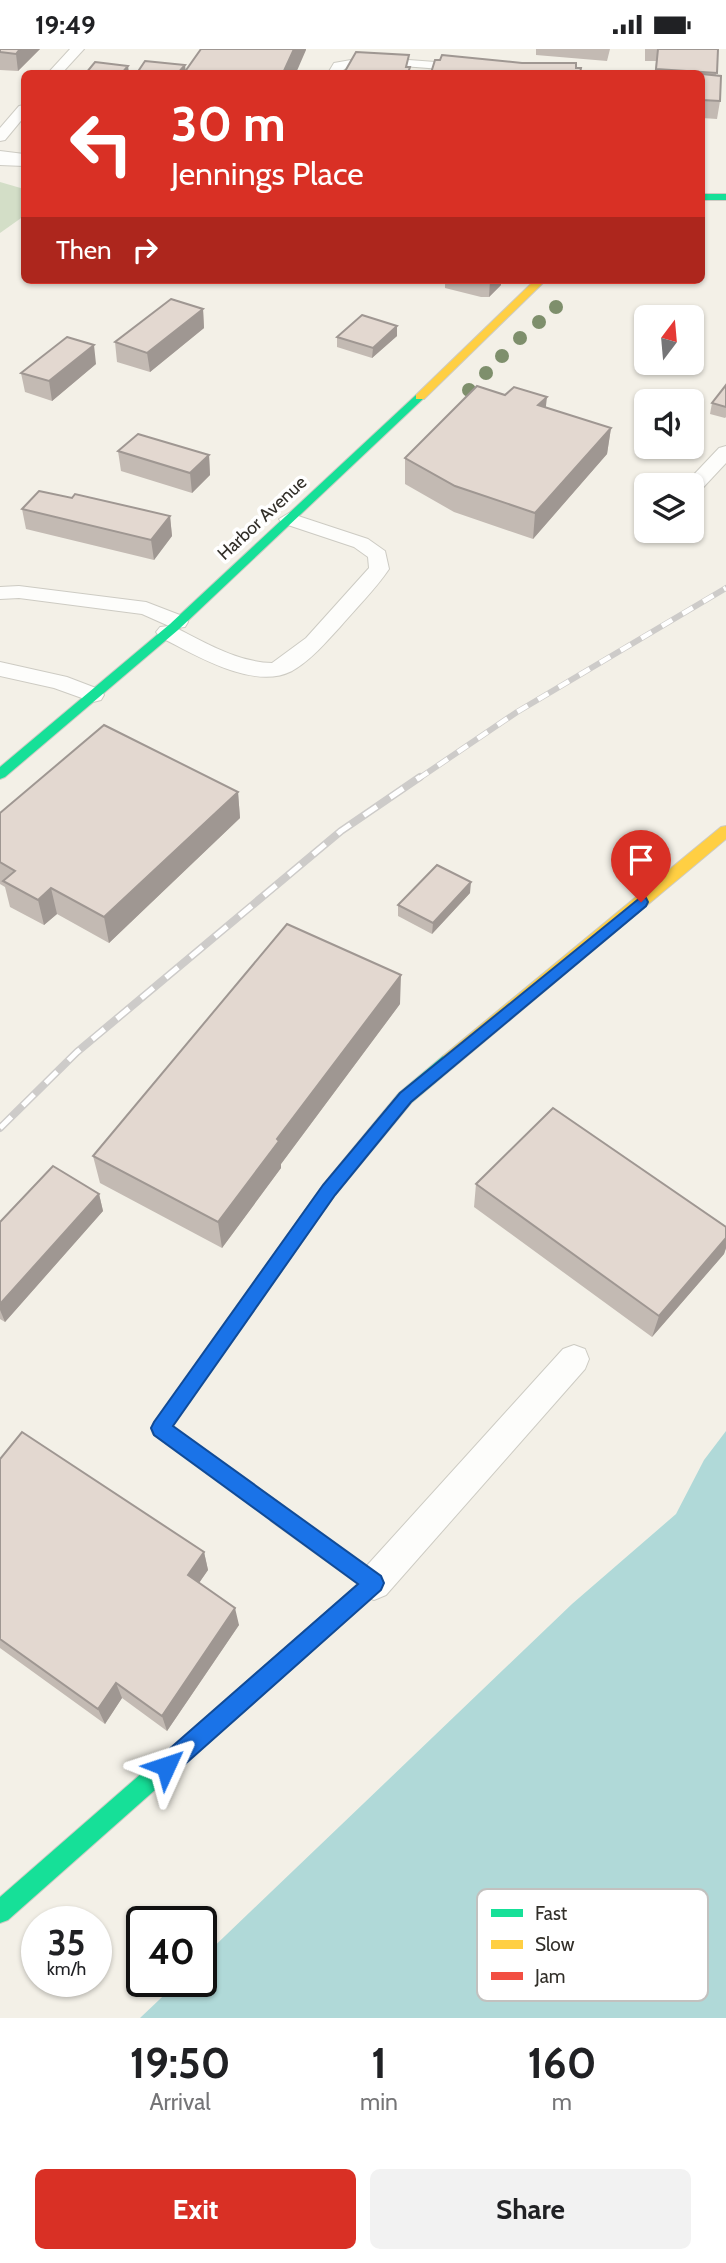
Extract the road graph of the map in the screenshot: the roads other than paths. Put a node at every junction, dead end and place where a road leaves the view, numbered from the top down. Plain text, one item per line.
1 (76, 49) edge
2 (58, 70) edge
3 (337, 70) edge
4 (490, 70) edge
5 (21, 112) edge
6 (0, 137) edge
7 (0, 158) edge
8 (21, 160) edge
9 (705, 197) edge
10 (726, 197) edge
11 (537, 284) edge
12 (726, 451) edge
13 (704, 475) edge
14 (289, 519) junction
15 (0, 593) edge
16 (172, 627) junction
17 (0, 669) edge
18 (93, 695) junction
19 (0, 774) edge
20 (726, 831) edge
21 (574, 1359) dead end
22 (374, 1583) junction
23 (0, 1912) edge

1 - 2 lane
3 - 4 lane
5 - 6 lane
7 - 8 street
9 - 10 street
11 - 14 street, Harbor Avenue
12 - 13 lane
14 - 16 street, Harbor Avenue
14 - 16 lane
15 - 16 lane
16 - 18 street, Harbor Avenue
17 - 18 lane
18 - 19 street, Harbor Avenue
20 - 22 street
21 - 22 lane
22 - 23 street

